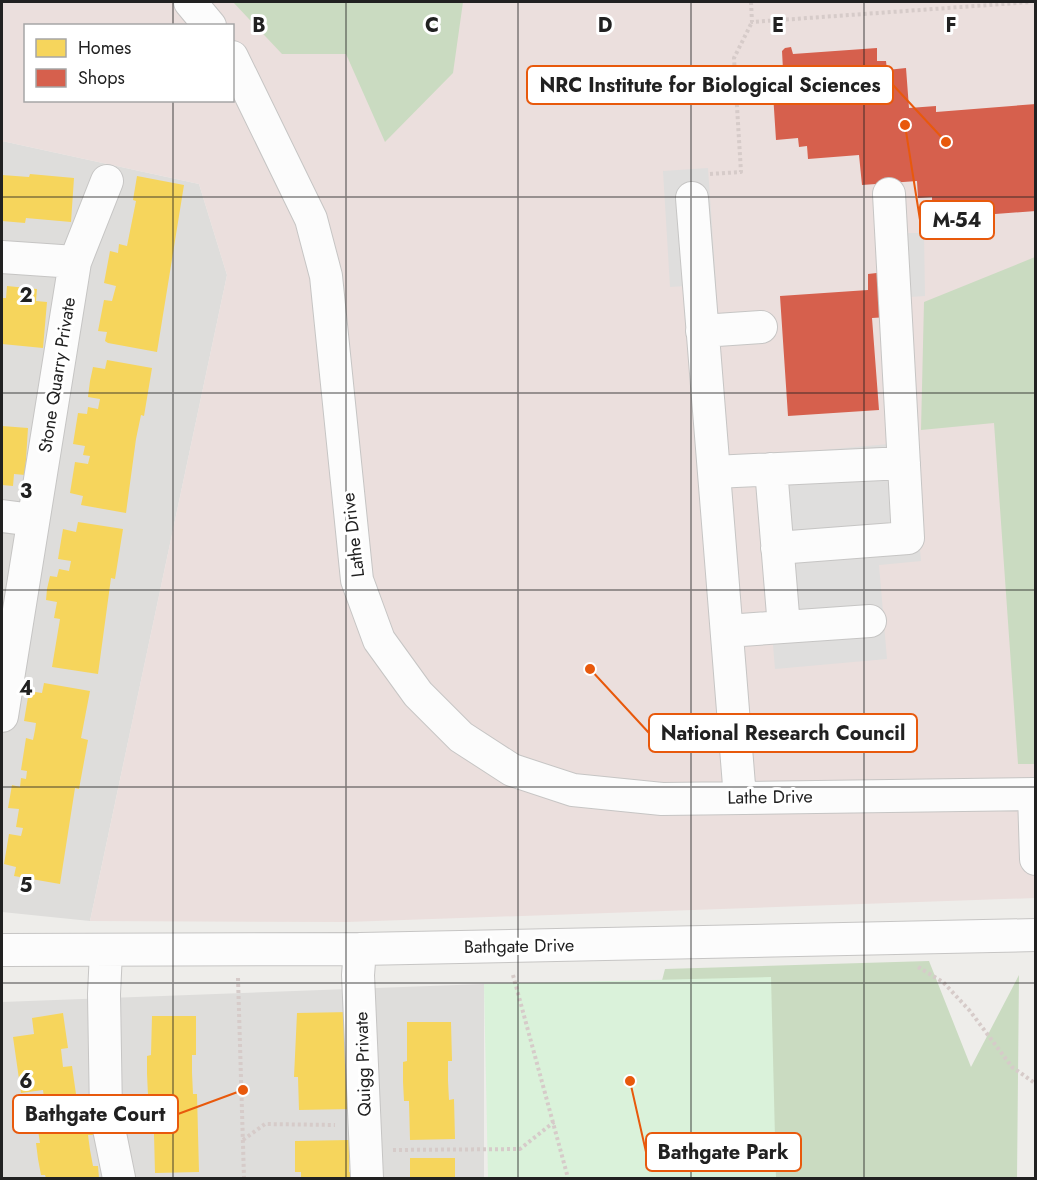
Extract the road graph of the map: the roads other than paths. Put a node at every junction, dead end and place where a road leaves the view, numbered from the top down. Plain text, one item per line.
1 (190, 2) edge
2 (208, 24) edge
3 (234, 61) edge
4 (107, 181) dead end
5 (890, 194) dead end
6 (692, 198) road end
7 (2, 257) edge
8 (75, 262) junction
9 (761, 327) dead end
10 (702, 331) junction
11 (904, 463) junction
12 (771, 469) junction
13 (714, 472) junction
14 (2, 516) edge
15 (33, 520) junction
16 (777, 548) junction
17 (870, 621) dead end
18 (784, 627) junction
19 (726, 631) junction
20 (2, 716) edge
21 (1035, 794) edge
22 (740, 798) junction
23 (1035, 859) edge
24 (1035, 935) edge
25 (2, 950) edge
26 (360, 950) junction
27 (106, 952) junction
28 (366, 1165) edge
29 (119, 1179) edge

1 - 2 street
3 - 22 street, Lathe Drive
4 - 8 street, Stone Quarry Private
5 - 11 street
6 - 10 street
7 - 8 street
8 - 15 street, Stone Quarry Private
9 - 10 street
10 - 13 street
11 - 12 street
11 - 16 street
12 - 13 street
12 - 16 street
13 - 19 street
14 - 15 street
15 - 20 street, Stone Quarry Private
16 - 18 street
17 - 18 street
18 - 19 street
19 - 22 street
21 - 22 street, Lathe Drive
21 - 23 street
24 - 26 street, Bathgate Drive
25 - 27 street, Bathgate Drive
26 - 27 street, Bathgate Drive
26 - 28 street, Quigg Private
27 - 29 street

